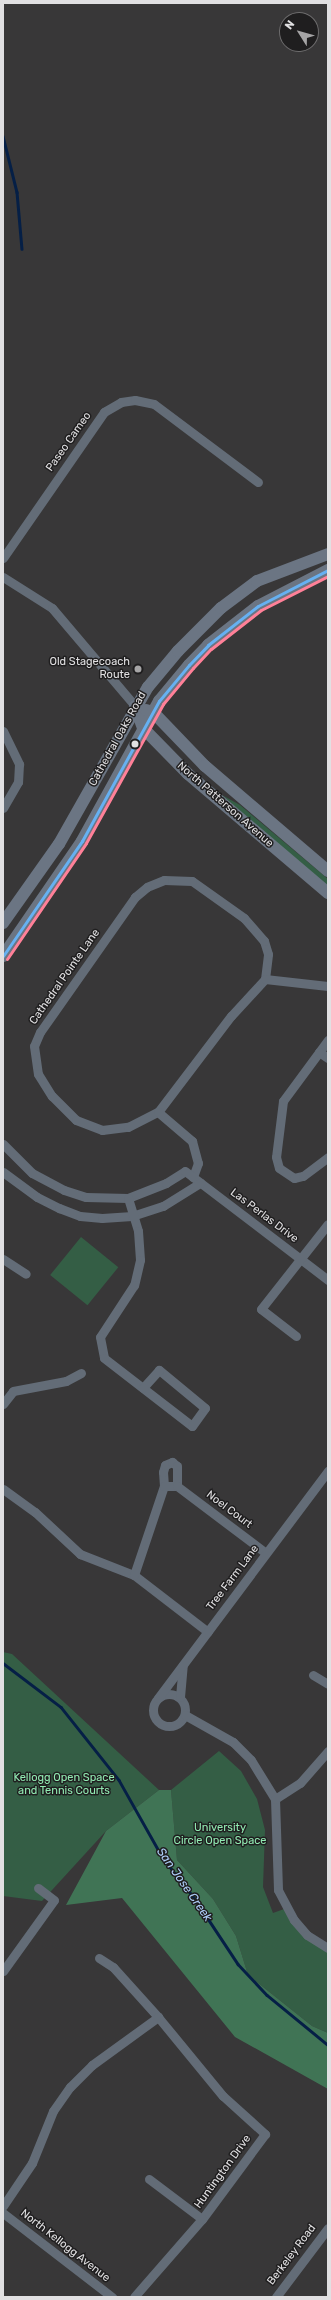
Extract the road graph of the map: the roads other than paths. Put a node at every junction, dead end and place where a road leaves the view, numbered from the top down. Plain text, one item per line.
1 (258, 482) dead end
2 (328, 554) edge
3 (3, 558) edge
4 (328, 570) edge
5 (3, 577) edge
6 (135, 706) junction
7 (152, 712) junction
8 (144, 728) junction
9 (3, 731) edge
10 (3, 808) edge
11 (328, 871) edge
12 (328, 893) edge
13 (3, 923) edge
14 (3, 956) edge
15 (265, 979) junction
16 (328, 986) edge
17 (328, 1040) edge
18 (319, 1052) junction
19 (328, 1058) edge
20 (158, 1112) junction
21 (3, 1144) edge
22 (328, 1157) edge
23 (3, 1172) edge
24 (196, 1180) junction
25 (128, 1198) junction
26 (132, 1216) junction
27 (328, 1224) edge
28 (299, 1258) junction
29 (3, 1259) edge
30 (26, 1274) dead end
31 (328, 1280) edge
32 (296, 1336) dead end
33 (81, 1373) dead end
34 (143, 1388) junction
35 (3, 1404) edge
36 (328, 1471) edge
37 (164, 1486) junction
38 (177, 1486) junction
39 (3, 1489) edge
40 (266, 1553) junction
41 (134, 1575) junction
42 (208, 1632) junction
43 (183, 1665) junction
44 (313, 1675) dead end
45 (328, 1684) edge
46 (180, 1697) junction
47 (158, 1698) junction
48 (185, 1714) junction
49 (328, 1751) edge
50 (275, 1799) junction
51 (38, 1888) dead end
52 (328, 1948) edge
53 (99, 1958) dead end
54 (3, 1971) edge
55 (158, 2017) junction
56 (149, 2179) dead end
57 (3, 2206) edge
58 (3, 2213) edge
59 (202, 2219) junction
60 (328, 2228) edge
61 (278, 2294) edge
62 (112, 2297) edge
63 (134, 2297) edge
64 (289, 2297) edge

1 - 3 street, Paseo Cameo
2 - 6 main road, Cathedral Oaks Road
4 - 7 main road, Cathedral Oaks Road
5 - 6 street, North Patterson Avenue
6 - 7 main road, North Patterson Avenue
6 - 8 main road, North Patterson Avenue
6 - 13 main road, Cathedral Oaks Road
7 - 8 main road, Cathedral Oaks Road
7 - 11 main road, North Patterson Avenue
8 - 12 main road, North Patterson Avenue
8 - 14 main road, Cathedral Oaks Road
9 - 10 street
15 - 16 street
15 - 20 street, Cathedral Pointe Lane
15 - 20 street, Cathedral Pointe Lane
17 - 18 street
18 - 19 street
18 - 22 street
20 - 24 street
21 - 25 street
23 - 26 street
24 - 25 street, Las Perlas Drive
24 - 26 street
24 - 28 street, Las Perlas Drive
25 - 26 street
26 - 34 street
27 - 28 street
28 - 31 street, Las Perlas Drive
28 - 32 street
29 - 30 street
33 - 35 street
34 - 34 street
36 - 40 street, Tree Farm Lane
37 - 38 street
37 - 38 street
37 - 41 street
38 - 40 street, Noel Court
39 - 41 street
40 - 42 street, Tree Farm Lane
41 - 42 street
42 - 43 street, Tree Farm Lane
43 - 46 street
43 - 47 street, Tree Farm Lane
44 - 45 street
46 - 47 street
46 - 48 street
47 - 48 street
48 - 50 street
49 - 50 street
50 - 52 street
51 - 54 street
53 - 55 street, Huntington Drive
55 - 57 street
55 - 59 street, Huntington Drive
56 - 59 street
58 - 62 street, North Kellogg Avenue
59 - 63 street, Huntington Drive
60 - 61 street, Berkeley Road
61 - 64 street

